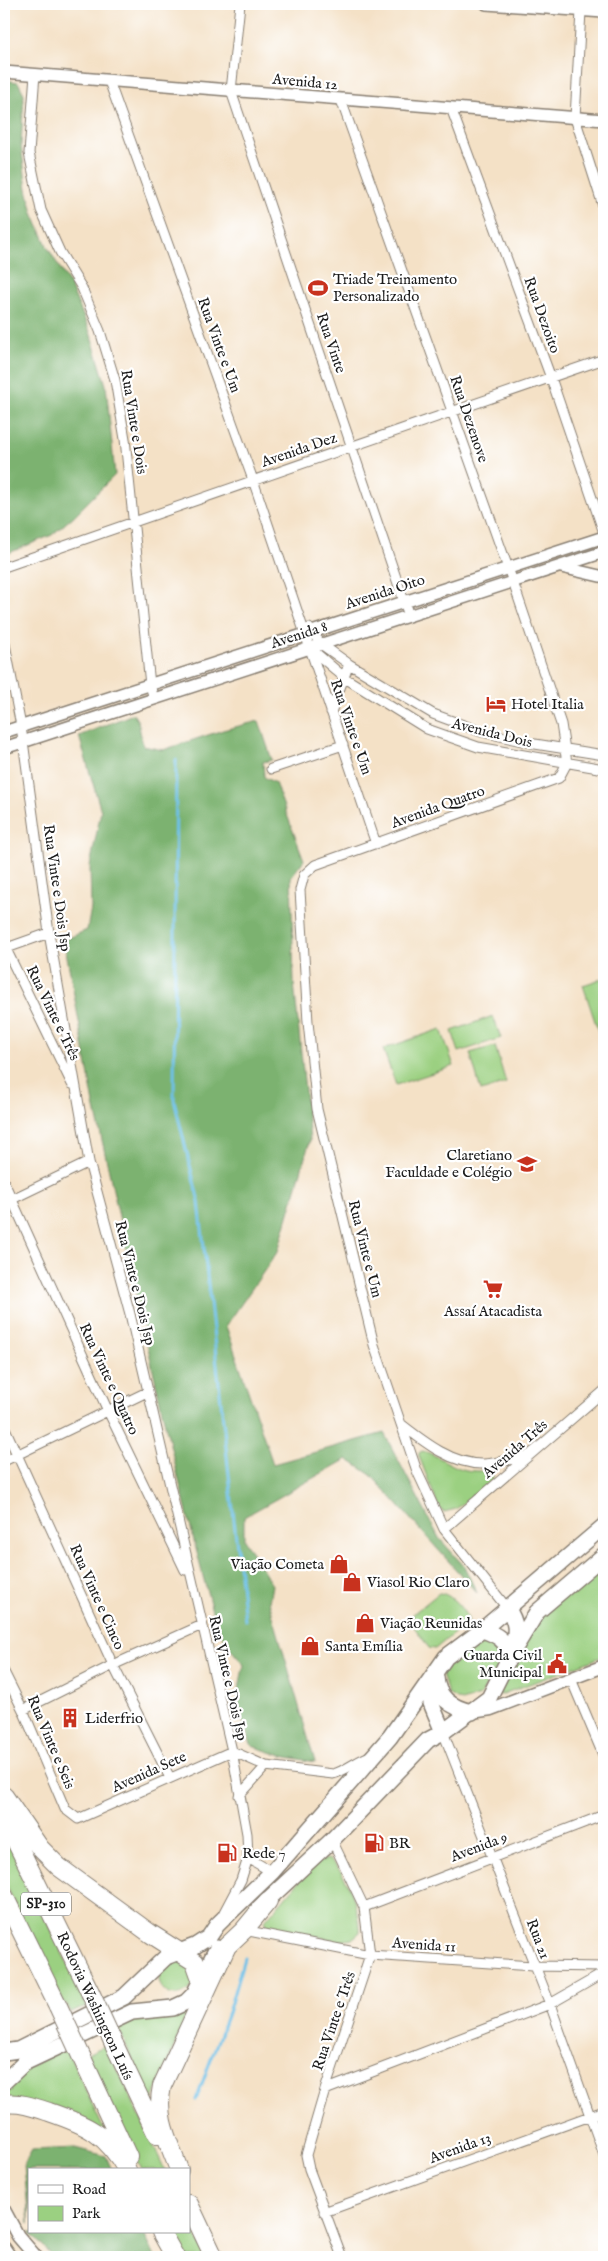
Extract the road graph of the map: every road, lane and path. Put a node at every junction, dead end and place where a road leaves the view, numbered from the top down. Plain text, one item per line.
1 (240, 4) edge
2 (486, 4) edge
3 (582, 11) junction
4 (604, 12) edge
5 (4, 72) edge
6 (35, 74) junction
7 (109, 81) junction
8 (231, 90) junction
9 (340, 100) junction
10 (451, 108) junction
11 (575, 118) junction
12 (604, 120) edge
13 (604, 210) edge
14 (604, 359) edge
15 (551, 378) junction
16 (453, 412) junction
17 (352, 446) junction
18 (253, 480) junction
19 (133, 521) junction
20 (604, 535) edge
21 (604, 552) edge
22 (4, 567) edge
23 (559, 567) junction
24 (507, 568) junction
25 (604, 577) edge
26 (513, 582) junction
27 (405, 602) junction
28 (409, 616) junction
29 (308, 633) junction
30 (4, 638) edge
31 (315, 646) junction
32 (349, 664) junction
33 (202, 668) junction
34 (345, 678) junction
35 (208, 681) junction
36 (150, 684) junction
37 (154, 699) junction
38 (331, 712) junction
39 (21, 726) junction
40 (4, 732) edge
41 (23, 742) junction
42 (343, 745) junction
43 (4, 748) edge
44 (565, 749) junction
45 (604, 755) edge
46 (567, 763) junction
47 (272, 769) dead end
48 (604, 769) edge
49 (376, 844) junction
50 (311, 867) joint
51 (49, 932) junction
52 (4, 948) edge
53 (77, 1094) junction
54 (89, 1162) junction
55 (4, 1182) edge
56 (8, 1201) edge
57 (604, 1391) edge
58 (147, 1392) junction
59 (108, 1411) junction
60 (401, 1424) junction
61 (4, 1426) edge
62 (17, 1454) junction
63 (530, 1455) junction
64 (4, 1461) edge
65 (604, 1526) edge
66 (444, 1529) junction
67 (604, 1555) edge
68 (192, 1586) junction
69 (507, 1608) junction
70 (202, 1626) junction
71 (482, 1630) junction
72 (510, 1656) junction
73 (113, 1665) junction
74 (604, 1666) edge
75 (436, 1670) junction
76 (4, 1672) edge
77 (571, 1678) junction
78 (23, 1710) junction
79 (472, 1712) junction
80 (443, 1732) junction
81 (232, 1751) junction
82 (375, 1754) junction
83 (604, 1757) edge
84 (266, 1766) junction
85 (170, 1778) junction
86 (4, 1796) edge
87 (239, 1796) junction
88 (604, 1815) edge
89 (4, 1817) edge
90 (78, 1819) joint
91 (332, 1840) junction
92 (492, 1857) junction
93 (248, 1858) junction
94 (272, 1872) junction
95 (4, 1896) edge
96 (4, 1901) edge
97 (268, 1901) junction
98 (364, 1907) junction
99 (15, 1917) junction
100 (217, 1925) junction
101 (244, 1930) junction
102 (178, 1952) junction
103 (370, 1955) junction
104 (533, 1966) junction
105 (604, 1968) edge
106 (604, 1974) edge
107 (201, 1979) junction
108 (550, 2004) junction
109 (4, 2052) edge
110 (4, 2082) edge
111 (325, 2090) junction
112 (4, 2104) edge
113 (604, 2110) edge
114 (589, 2116) junction
115 (604, 2155) edge
116 (126, 2168) edge
117 (133, 2168) edge
118 (172, 2168) edge
119 (178, 2168) edge
120 (190, 2197) edge
121 (190, 2206) edge
122 (4, 2210) edge
123 (324, 2212) junction
124 (163, 2234) edge
125 (4, 2248) edge
126 (212, 2253) edge
127 (10, 2257) edge
128 (36, 2257) edge
129 (175, 2257) edge
130 (342, 2257) edge

1 - 8 street, Rua Vinte
2 - 3 street
3 - 4 street
3 - 11 street
5 - 6 street, Avenida 12
6 - 7 street, Avenida 12
6 - 19 street, Rua Vinte e Dois
7 - 8 street, Avenida 12
7 - 18 street, Rua Vinte e Um
8 - 9 street, Avenida 12
8 - 17 street, Rua Vinte
9 - 10 street, Avenida 12
9 - 16 street, Rua Dezenove
10 - 11 street, Avenida 12
10 - 15 street, Rua Dezoito
11 - 12 street, Avenida 12
11 - 13 street
14 - 15 street, Avenida Dez
15 - 16 street, Avenida Dez
15 - 20 street, Rua Dezoito
16 - 17 street, Avenida Dez
16 - 24 street, Rua Dezenove
17 - 18 street, Avenida Dez
17 - 27 street, Rua Vinte
18 - 19 street, Avenida Dez
18 - 29 street, Rua Vinte e Um
19 - 22 street, Avenida Dez
19 - 36 street, Rua Vinte e Dois
20 - 24 street, Avenida Oito
21 - 23 street, Avenida 8
23 - 25 street
23 - 26 street, Avenida 8
24 - 26 street, Rua Dezenove
24 - 27 street, Avenida Oito
26 - 28 street, Avenida 8
26 - 44 street, Rua Dezenove
27 - 28 street, Rua Vinte
27 - 29 street, Avenida Oito
28 - 31 street, Avenida 8
29 - 31 street, Rua Vinte e Um
29 - 33 street, Avenida Oito
30 - 39 street, Rua Vinte e Dois Jsp
31 - 32 street, Avenida Dois
31 - 34 street, Avenida Dois
31 - 35 street, Avenida 8
31 - 38 street, Rua Vinte e Um
32 - 34 street
32 - 44 street, Avenida Dois
33 - 35 street
33 - 36 street, Avenida Oito
34 - 38 street
34 - 46 street, Avenida Dois
35 - 37 street, Avenida 8
36 - 37 street, Rua Vinte e Dois
36 - 39 street, Avenida Oito
37 - 41 street, Avenida 8
38 - 42 street, Rua Vinte e Um
39 - 40 street, Avenida Oito
39 - 41 street, Rua Vinte e Dois Jsp
41 - 43 street, Avenida 8
41 - 51 street, Rua Vinte e Dois Jsp
42 - 47 street
42 - 49 street, Rua Vinte e Um
44 - 45 street, Avenida Dois
44 - 46 street, Rua Dezenove
46 - 48 street, Avenida Dois
46 - 49 street, Avenida Quatro
49 - 50 street, Avenida Quatro
50 - 60 street, Rua Vinte e Um
51 - 52 street
51 - 53 street, Rua Vinte e Dois Jsp
52 - 53 street, Rua Vinte e Três
53 - 54 street, Rua Vinte e Dois Jsp
54 - 56 street
54 - 58 street, Rua Vinte e Dois Jsp
55 - 56 street, Rua Vinte e Quatro
56 - 59 street, Rua Vinte e Quatro
57 - 63 street, Avenida Três
58 - 59 street
58 - 68 street, Rua Vinte e Dois Jsp
59 - 62 street
59 - 68 street, Rua Vinte e Quatro
60 - 63 street
60 - 66 street, Rua Vinte e Um
61 - 62 street, Rua Vinte e Cinco
62 - 64 street
62 - 73 street, Rua Vinte e Cinco
63 - 66 street, Avenida Três
65 - 69 main road
66 - 69 street, Rua Vinte e Um
67 - 72 main road
68 - 70 street, Rua Vinte e Dois Jsp
69 - 71 main road
69 - 72 main road
70 - 73 street
70 - 81 street, Rua Vinte e Dois Jsp
71 - 72 main road
71 - 75 main road
72 - 79 main road
73 - 78 street
73 - 85 street, Rua Vinte e Cinco
74 - 77 main road
75 - 79 main road
75 - 80 main road
75 - 82 main road
76 - 78 street, Rua Vinte e Seis
77 - 79 main road
77 - 83 street
78 - 90 street, Rua Vinte e Seis
79 - 80 main road
80 - 91 main road
80 - 92 street, Rua 21
81 - 84 street
81 - 85 street, Avenida Sete
81 - 87 street, Rua Vinte e Dois Jsp
82 - 84 street
82 - 94 main road
84 - 87 street
85 - 90 street, Avenida Sete
86 - 102 highway
87 - 93 street, Rua Vinte e Dois Jsp
88 - 92 street, Avenida 9
89 - 118 highway, Rodovia Washington Luís / SP-310, bridge
91 - 97 main road
91 - 98 street, Rua Vinte e Três
92 - 98 street, Avenida 9
92 - 104 street, Rua 21
93 - 94 street
93 - 100 street, Rua Vinte e Dois Jsp
94 - 100 main road
95 - 99 highway, SP-310
96 - 99 highway
97 - 101 highway
97 - 107 main road
98 - 103 street, Rua Vinte e Três
99 - 117 highway, SP-310, bridge
100 - 102 main road
101 - 103 street, Avenida 11
101 - 119 highway
102 - 107 highway
102 - 109 main road
103 - 104 street, Avenida 11
103 - 111 street, Rua Vinte e Três
104 - 105 street, Avenida 11
104 - 108 street, Rua 21
106 - 108 street
107 - 110 main road
108 - 111 street
108 - 114 street, Rua 21
111 - 123 street, Rua Vinte e Três
112 - 116 highway
113 - 114 street, Avenida 13
114 - 115 street, Rua 21
114 - 123 street, Avenida 13
120 - 126 highway
121 - 126 highway
122 - 128 main road
123 - 130 street, Rua Vinte e Três
124 - 129 highway
125 - 127 main road

